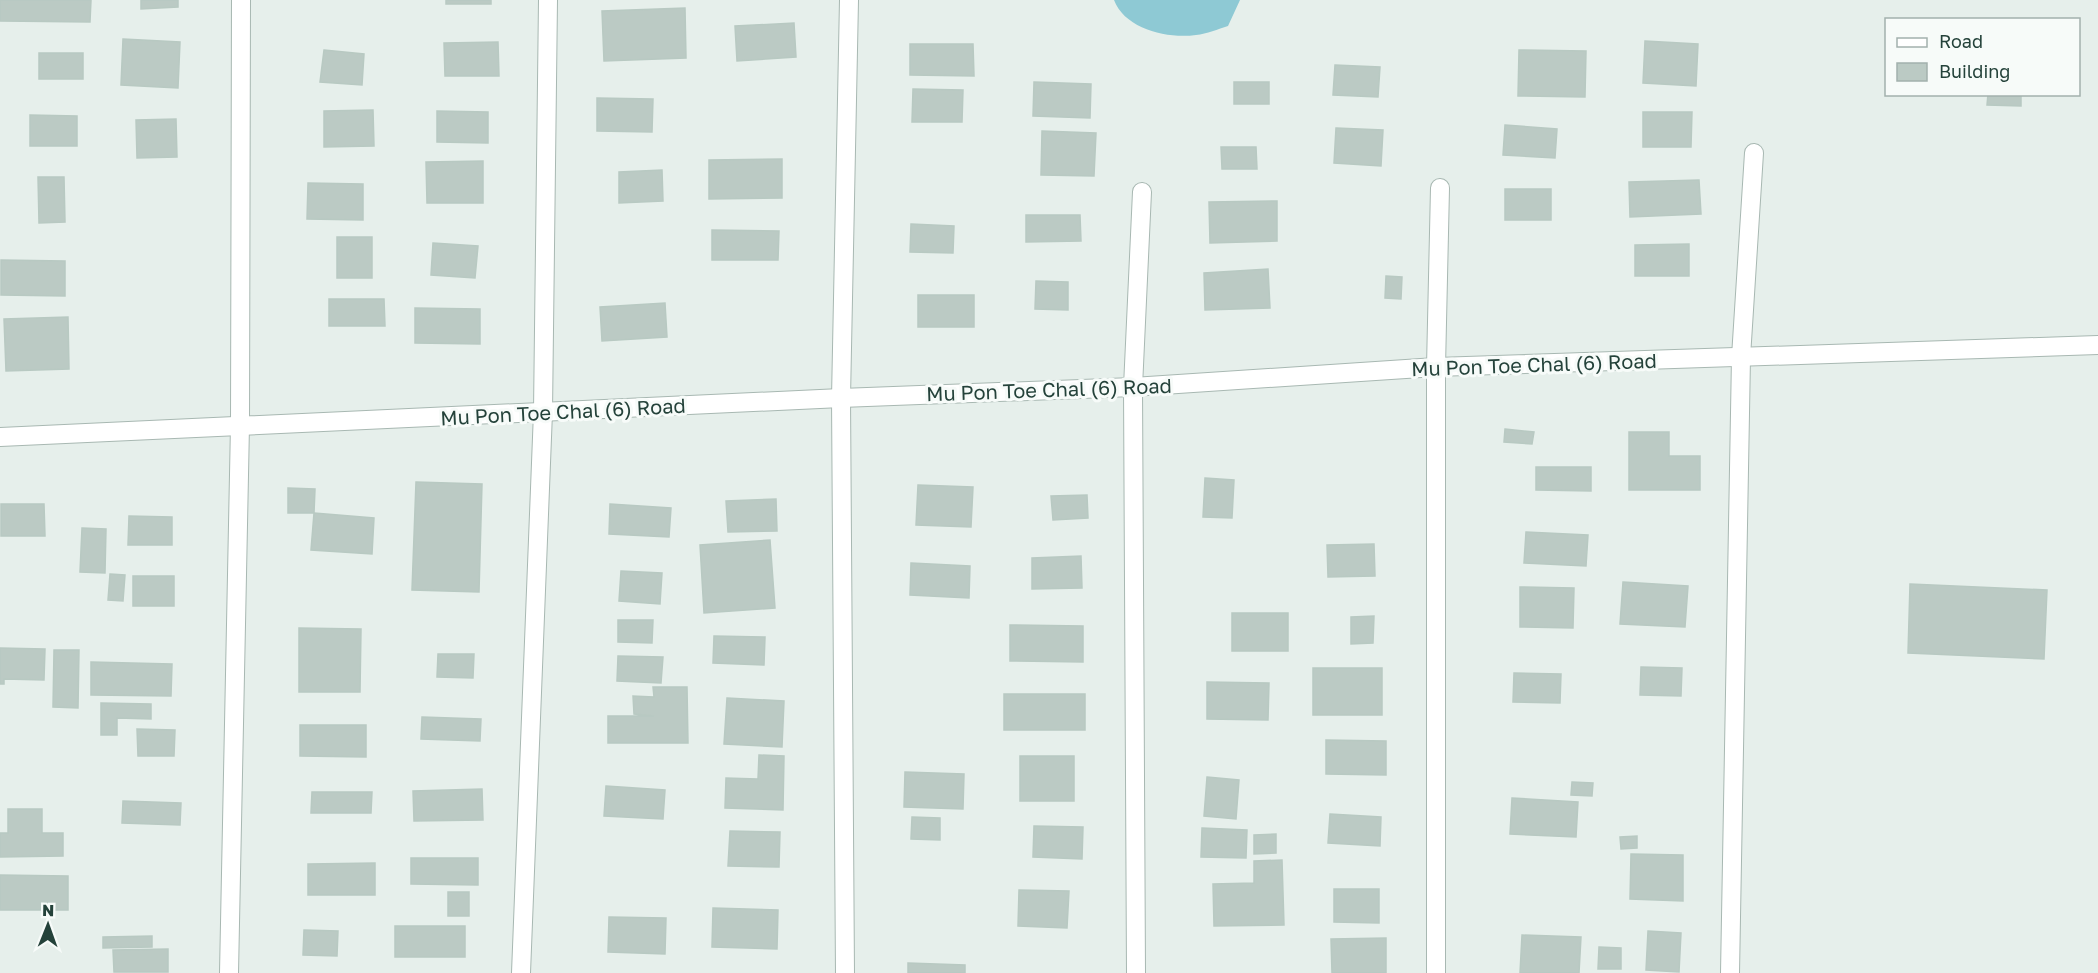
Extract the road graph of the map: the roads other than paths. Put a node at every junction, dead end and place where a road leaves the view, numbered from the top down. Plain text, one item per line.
1 (241, 0) edge
2 (548, 0) edge
3 (849, 0) edge
4 (1754, 153) dead end
5 (1440, 188) dead end
6 (1142, 192) dead end
7 (2098, 345) edge
8 (1741, 357) junction
9 (1436, 367) junction
10 (1133, 387) junction
11 (841, 398) junction
12 (543, 412) junction
13 (240, 425) junction
14 (0, 437) edge
15 (228, 973) edge
16 (521, 973) edge
17 (845, 973) edge
18 (1136, 973) edge
19 (1436, 973) edge
20 (1730, 973) edge

1 - 13 street
2 - 12 street
3 - 11 street
4 - 8 street
5 - 9 street
6 - 10 street
7 - 8 street, Mu Pon Toe Chal (6) Road
8 - 9 street, Mu Pon Toe Chal (6) Road
8 - 20 street
9 - 10 street, Mu Pon Toe Chal (6) Road
9 - 19 street
10 - 11 street, Mu Pon Toe Chal (6) Road
10 - 18 street
11 - 12 street, Mu Pon Toe Chal (6) Road
11 - 17 street
12 - 13 street, Mu Pon Toe Chal (6) Road
12 - 16 street
13 - 14 street, Mu Pon Toe Chal (6) Road
13 - 15 street

